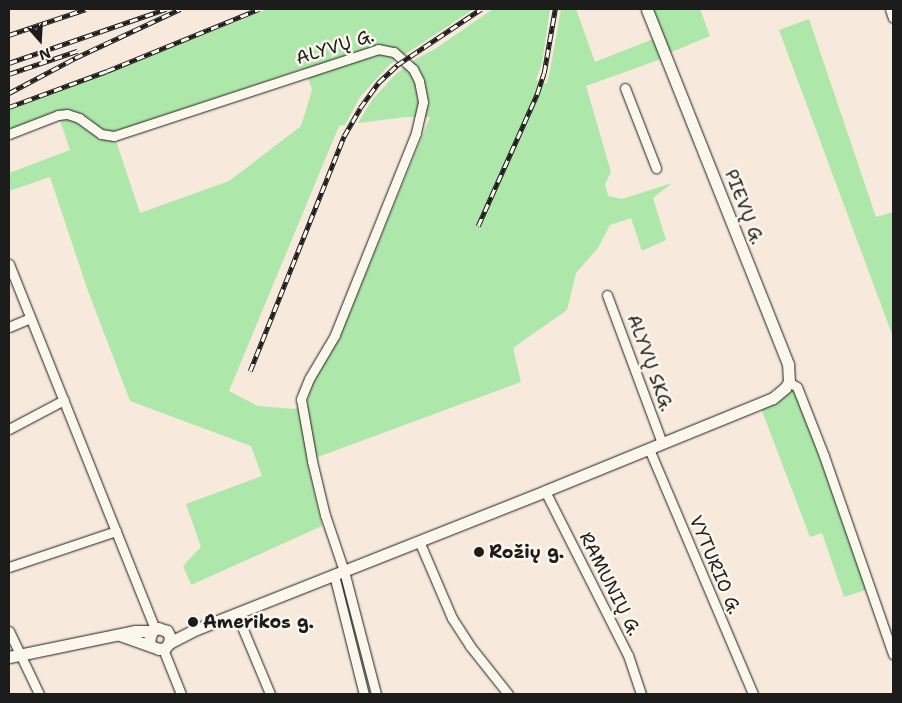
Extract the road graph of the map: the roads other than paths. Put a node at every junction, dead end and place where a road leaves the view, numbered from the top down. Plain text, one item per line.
1 (647, 9) edge
2 (890, 9) edge
3 (893, 18) edge
4 (625, 88) dead end
5 (9, 134) edge
6 (656, 168) dead end
7 (9, 264) edge
8 (607, 295) dead end
9 (30, 318) junction
10 (9, 327) edge
11 (789, 382) junction
12 (64, 400) junction
13 (9, 429) edge
14 (662, 443) junction
15 (649, 449) junction
16 (545, 491) junction
17 (116, 531) junction
18 (419, 541) junction
19 (9, 566) edge
20 (339, 573) junction
21 (237, 614) junction
22 (197, 629) junction
23 (157, 630) junction
24 (9, 631) edge
25 (120, 635) junction
26 (161, 646) junction
27 (893, 654) edge
28 (14, 656) edge
29 (39, 694) edge
30 (181, 694) edge
31 (270, 694) edge
32 (364, 694) edge
33 (376, 694) edge
34 (508, 694) edge
35 (641, 694) edge
36 (753, 694) edge

1 - 11 street, PIEVŲ G.
2 - 3 street
4 - 6 street
5 - 20 street, ALYVŲ G.
7 - 9 street
8 - 14 street, ALYVŲ SKG.
9 - 10 street
9 - 12 street
11 - 14 street
11 - 27 street
12 - 13 street
12 - 17 street
14 - 15 street
15 - 16 street
15 - 36 street, VYTURIO G.
16 - 18 street
16 - 35 street, RAMUNIŲ G.
17 - 19 street
17 - 23 street
18 - 20 street
18 - 34 street
20 - 21 street
20 - 32 street
20 - 33 street
21 - 22 street
21 - 31 street
22 - 23 street
22 - 26 street
23 - 25 street
23 - 26 street
23 - 26 street
24 - 28 street
25 - 26 street
25 - 28 street
26 - 30 street
28 - 29 street

